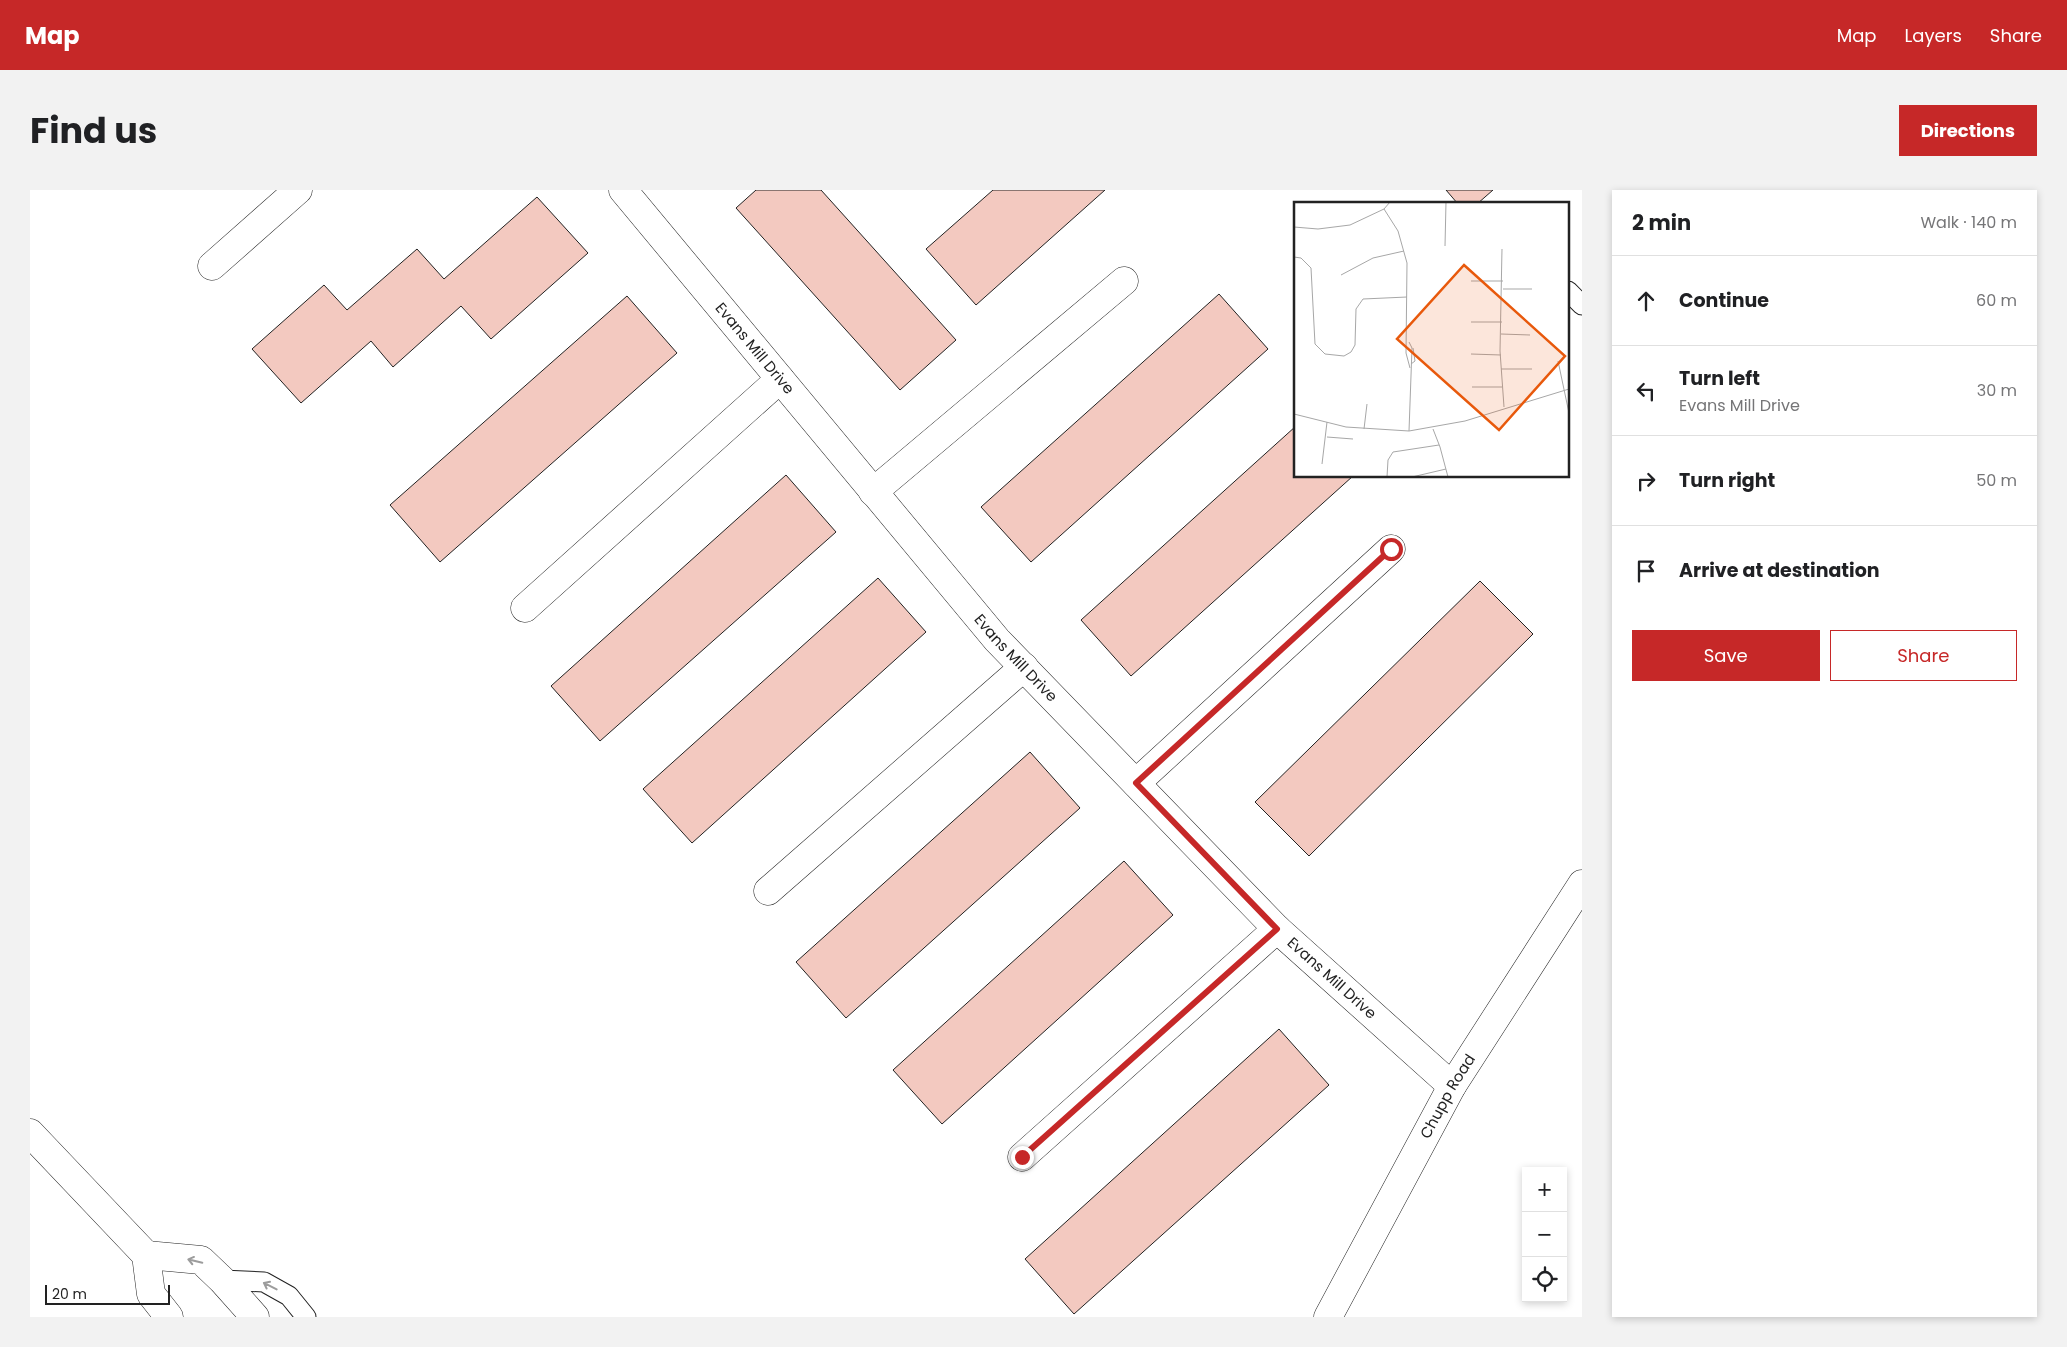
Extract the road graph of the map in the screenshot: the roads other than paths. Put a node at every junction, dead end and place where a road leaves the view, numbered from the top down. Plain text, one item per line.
1 (298, 190) edge
2 (623, 190) edge
3 (212, 266) dead end
4 (1124, 281) dead end
5 (1570, 294) edge
6 (1582, 305) edge
7 (780, 379) junction
8 (874, 492) junction
9 (1391, 549) dead end
10 (525, 608) dead end
11 (1024, 667) junction
12 (1136, 783) junction
13 (1582, 884) edge
14 (768, 891) dead end
15 (1277, 929) junction
16 (1452, 1086) junction
17 (30, 1133) edge
18 (1022, 1157) dead end
19 (146, 1255) junction
20 (222, 1280) junction
21 (168, 1317) edge
22 (254, 1317) edge
23 (306, 1317) edge
24 (1328, 1317) edge

1 - 3 street
2 - 7 street, Evans Mill Drive
4 - 8 street
5 - 6 lane
7 - 8 street, Evans Mill Drive
7 - 10 street
8 - 11 street, Evans Mill Drive
9 - 12 street
11 - 12 street, Evans Mill Drive
11 - 14 street
12 - 15 street, Evans Mill Drive
13 - 16 street, Chupp Road
15 - 16 street, Evans Mill Drive
15 - 18 street
16 - 24 street, Chupp Road
17 - 19 street
20 -> 19 street
19 - 21 street
20 - 22 street
23 -> 20 lane

